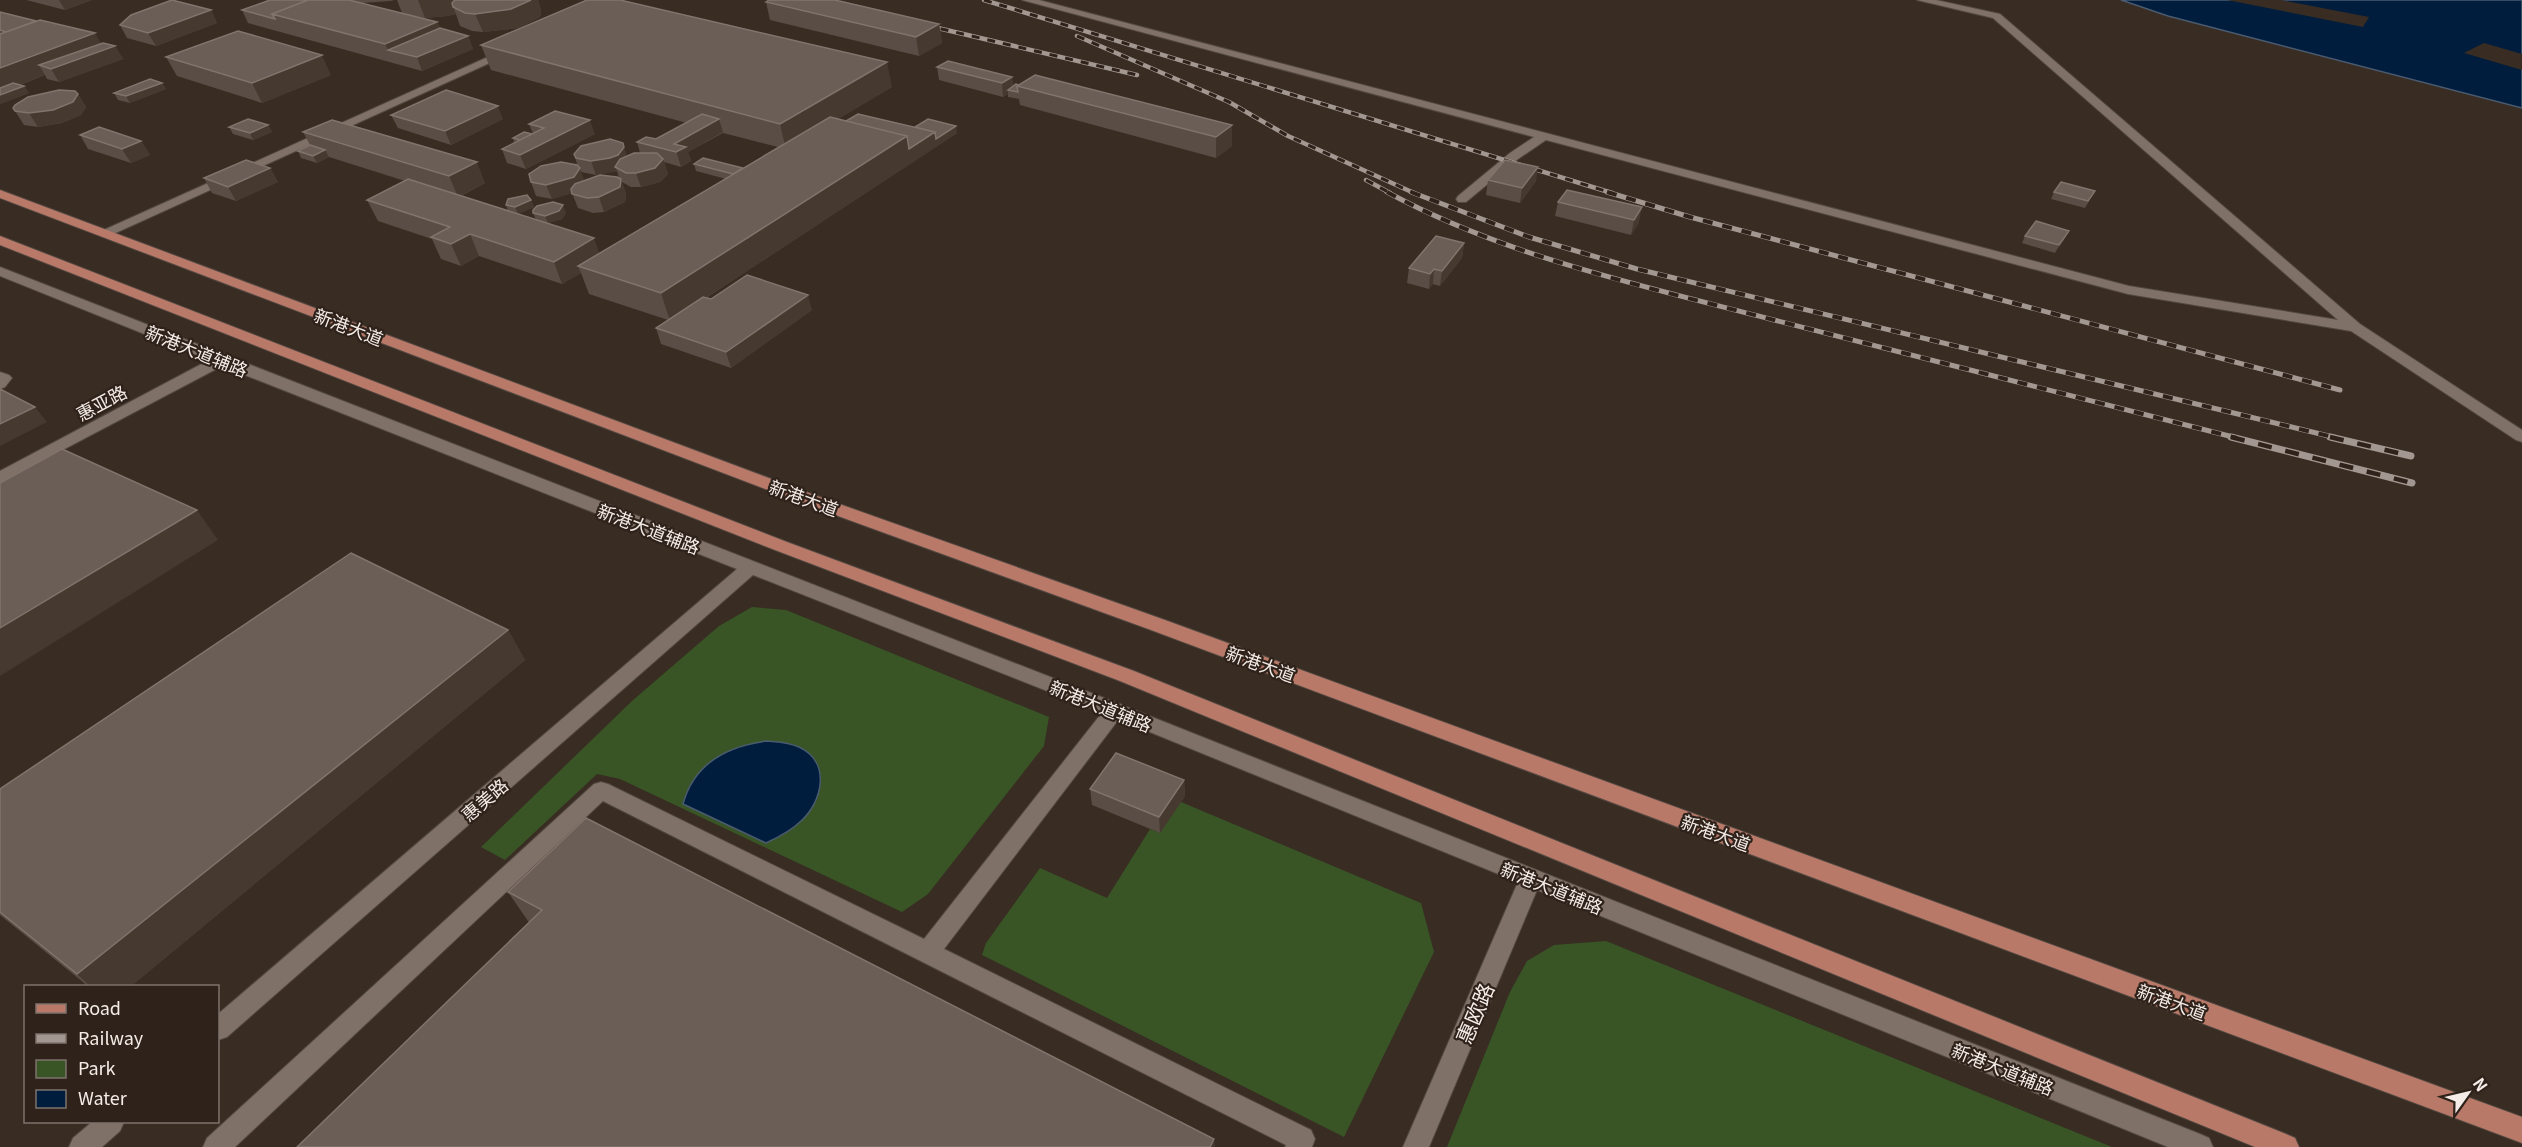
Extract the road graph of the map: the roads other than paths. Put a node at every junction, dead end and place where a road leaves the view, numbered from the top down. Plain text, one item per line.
1 (1027, 0) edge
2 (1922, 0) edge
3 (519, 46) edge
4 (1544, 136) junction
5 (0, 194) edge
6 (1462, 200) dead end
7 (104, 233) junction
8 (0, 240) edge
9 (0, 271) edge
10 (2355, 327) junction
11 (221, 360) junction
12 (0, 376) edge
13 (0, 384) edge
14 (2522, 437) edge
15 (0, 478) edge
16 (750, 568) junction
17 (1115, 710) junction
18 (1531, 879) junction
19 (928, 952) junction
20 (219, 1028) edge
21 (110, 1123) edge
22 (2522, 1130) edge
23 (82, 1147) edge
24 (216, 1147) edge
25 (1298, 1147) edge
26 (1416, 1147) edge
27 (2200, 1147) edge
28 (2286, 1147) edge

1 - 4 street
2 - 10 street
3 - 7 street
4 - 6 street
4 - 10 street
5 - 7 main road, 新港大道
7 - 22 main road, 新港大道
8 - 28 main road
9 - 11 street, 新港大道辅路
10 - 14 street
11 - 15 street, 惠亚路
11 - 16 street, 新港大道辅路
12 - 13 street
16 - 17 street, 新港大道辅路
16 - 20 street, 惠美路
17 - 18 street, 新港大道辅路
17 - 19 street
18 - 26 street, 惠欧路
18 - 27 street, 新港大道辅路
19 - 24 street
19 - 25 street
21 - 23 street

